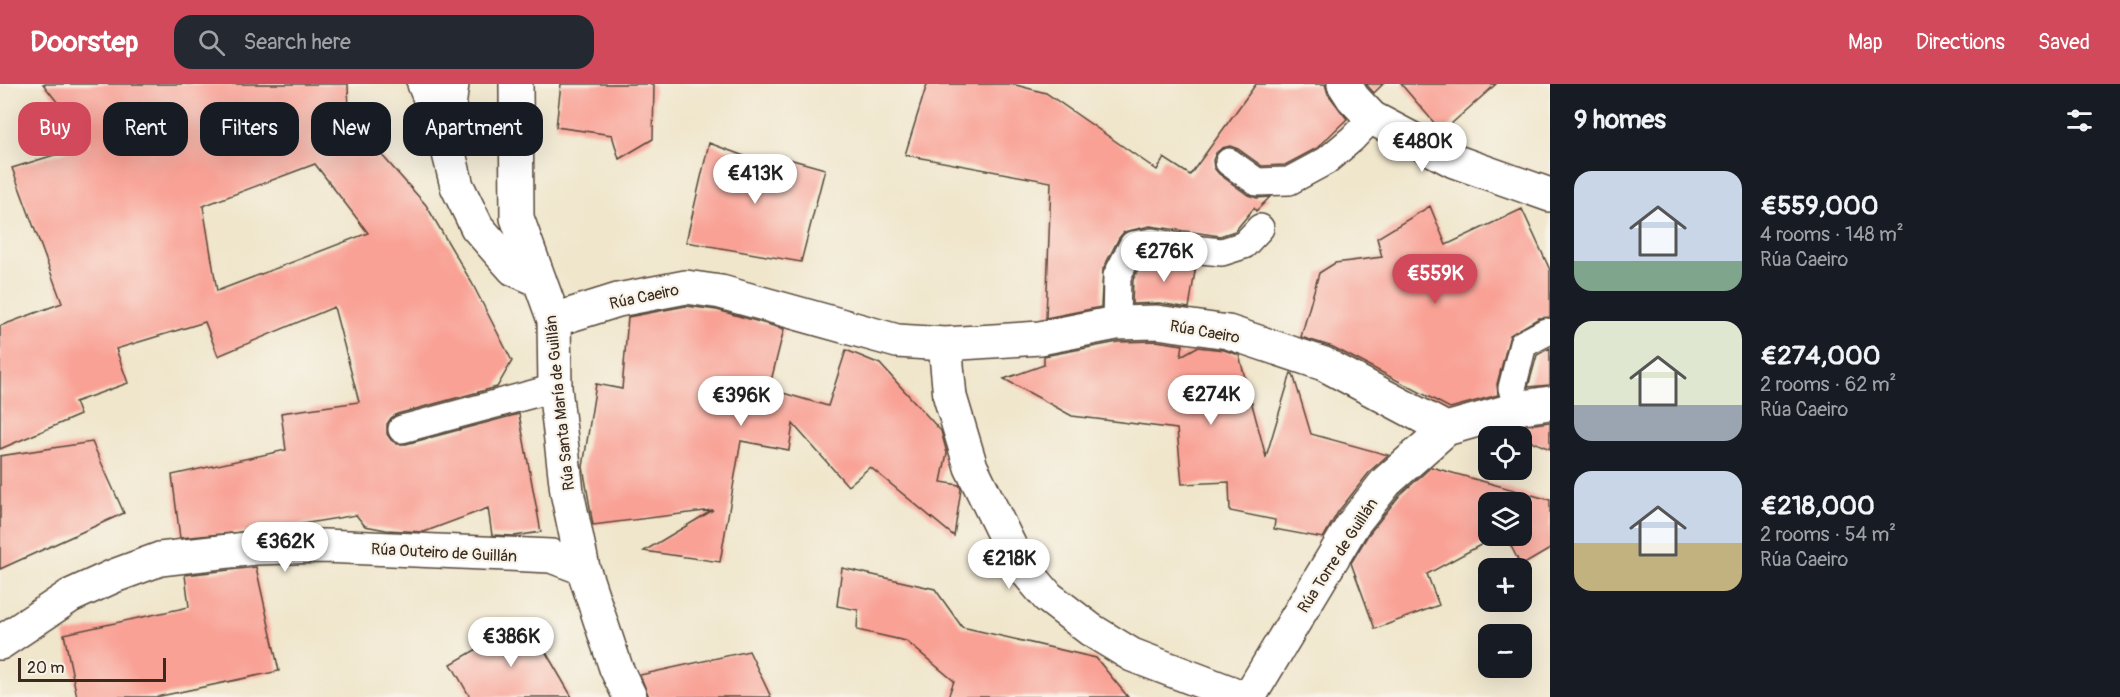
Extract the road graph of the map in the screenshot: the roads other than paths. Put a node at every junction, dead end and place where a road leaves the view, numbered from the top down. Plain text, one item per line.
1 (424, 84) edge
2 (452, 84) edge
3 (1344, 84) edge
4 (513, 86) edge
5 (431, 102) edge
6 (450, 102) edge
7 (1372, 118) junction
8 (450, 156) edge
9 (1229, 162) dead end
10 (1550, 195) edge
11 (1260, 228) dead end
12 (539, 280) junction
13 (554, 320) junction
14 (1116, 323) junction
15 (1546, 332) dead end
16 (945, 344) junction
17 (555, 388) junction
18 (1534, 406) edge
19 (402, 429) dead end
20 (1446, 429) junction
21 (583, 568) junction
22 (0, 643) edge
23 (630, 697) edge
24 (1242, 697) edge
25 (1249, 697) edge

1 - 5 street
2 - 6 street
3 - 7 street
4 - 12 street, Rúa Santa María de Guillán
7 - 9 lane
7 - 10 street
8 - 12 street
11 - 14 lane
12 - 13 street, Rúa Santa María de Guillán
13 - 16 street, Rúa Caeiro
13 - 17 street, Rúa Santa María de Guillán
14 - 16 street, Rúa Caeiro
14 - 20 street, Rúa Caeiro
15 - 18 lane
16 - 24 street
17 - 19 lane
17 - 21 street, Rúa Santa María de Guillán
18 - 20 street, Rúa Torre de Guillán
20 - 25 street, Rúa Torre de Guillán
21 - 22 street, Rúa Outeiro de Guillán
21 - 23 street, Rúa Santa María de Guillán

